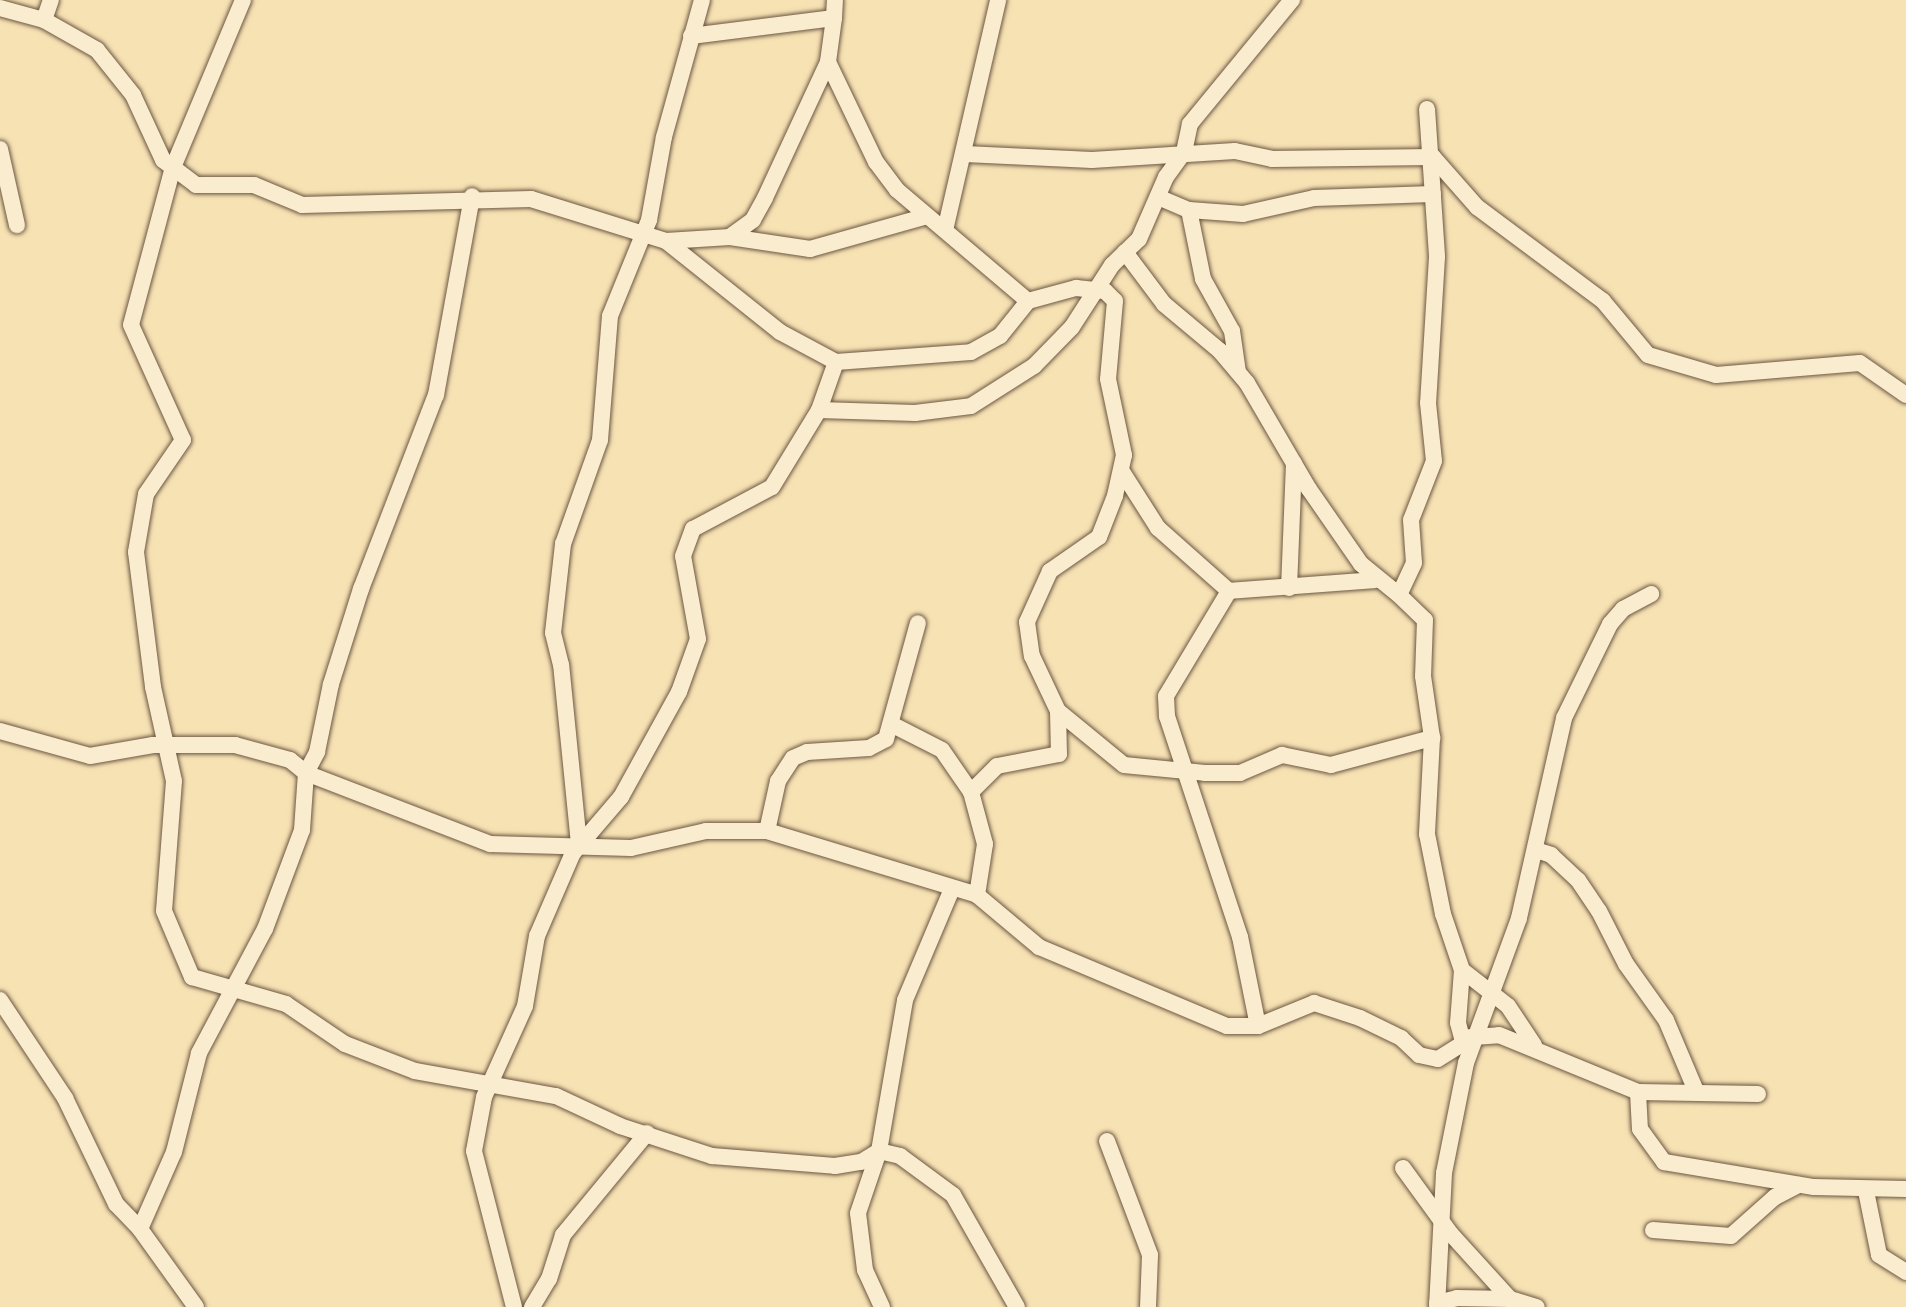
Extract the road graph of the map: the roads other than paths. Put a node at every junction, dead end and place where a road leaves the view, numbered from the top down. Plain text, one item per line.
1 (51, 0) edge
2 (243, 0) edge
3 (702, 0) edge
4 (835, 0) edge
5 (1292, 0) edge
6 (992, 1) edge
7 (0, 9) edge
8 (834, 18) junction
9 (44, 20) junction
10 (691, 36) junction
11 (828, 62) junction
12 (1427, 109) dead end
13 (0, 149) edge
14 (1184, 152) junction
15 (965, 154) junction
16 (1433, 157) junction
17 (173, 167) junction
18 (1433, 194) junction
19 (472, 196) junction
20 (1158, 197) junction
21 (1189, 210) junction
22 (924, 217) junction
23 (16, 225) dead end
24 (946, 226) junction
25 (645, 232) junction
26 (730, 237) junction
27 (666, 240) junction
28 (1125, 252) junction
29 (1094, 289) junction
30 (1028, 301) junction
31 (836, 362) junction
32 (1238, 372) junction
33 (1906, 395) edge
34 (819, 410) junction
35 (1294, 462) junction
36 (1121, 470) junction
37 (1375, 580) junction
38 (1289, 588) junction
39 (1229, 591) junction
40 (1651, 594) dead end
41 (1399, 595) junction
42 (918, 623) dead end
43 (1058, 711) junction
44 (891, 724) junction
45 (0, 731) edge
46 (1432, 738) junction
47 (167, 744) junction
48 (1186, 770) junction
49 (306, 773) junction
50 (971, 792) junction
51 (767, 831) junction
52 (579, 844) junction
53 (1536, 850) junction
54 (952, 889) junction
55 (977, 895) junction
56 (1462, 970) junction
57 (232, 990) junction
58 (1491, 992) junction
59 (0, 1000) edge
60 (1258, 1026) junction
61 (1473, 1037) junction
62 (1537, 1048) junction
63 (491, 1083) junction
64 (1696, 1091) junction
65 (1638, 1092) junction
66 (1758, 1094) dead end
67 (647, 1133) junction
68 (1107, 1141) dead end
69 (879, 1151) junction
70 (1403, 1168) dead end
71 (1906, 1174) edge
72 (1799, 1185) junction
73 (1900, 1188) edge
74 (1866, 1191) junction
75 (1875, 1220) junction
76 (1440, 1221) junction
77 (140, 1229) junction
78 (1653, 1230) dead end
79 (1906, 1272) edge
80 (1510, 1299) junction
81 (1437, 1305) edge
82 (196, 1307) edge
83 (513, 1307) edge
84 (532, 1307) edge
85 (882, 1307) edge
86 (1017, 1307) edge
87 (1148, 1307) edge
88 (1537, 1307) edge

1 - 9 street
2 - 17 street
3 - 10 street
4 - 8 street
5 - 14 street
6 - 15 street
7 - 9 street
8 - 10 street
8 - 11 street
9 - 17 street
10 - 25 street
11 - 22 street
11 - 26 street
12 - 16 street
13 - 23 street
14 - 15 street
14 - 16 street
14 - 20 street
15 - 24 street
16 - 18 street
16 - 33 street
17 - 19 street
17 - 47 street
18 - 21 street
18 - 41 street
19 - 25 street
19 - 49 street
20 - 21 street
20 - 28 street
21 - 32 street
22 - 24 street
22 - 26 street
24 - 30 street
25 - 27 street
25 - 52 street
26 - 27 street
27 - 31 street
28 - 29 street
28 - 32 street
29 - 30 street
29 - 34 street
29 - 36 street
30 - 31 street
31 - 34 street
32 - 35 street
34 - 52 street
35 - 37 street
35 - 38 street
36 - 39 street
36 - 43 street
37 - 38 street
37 - 41 street
38 - 39 street
39 - 48 street
40 - 53 street
41 - 46 street
42 - 44 street
43 - 48 street
43 - 50 street
44 - 50 street
44 - 51 street
45 - 47 street
46 - 48 street
46 - 56 street
47 - 49 street
47 - 57 street
48 - 60 street
49 - 52 street
49 - 57 street
50 - 55 street
51 - 52 street
51 - 54 street
52 - 63 street
53 - 58 street
53 - 64 street
54 - 55 street
54 - 69 street
55 - 60 street
56 - 58 street
56 - 61 street
57 - 63 street
57 - 77 street
58 - 61 street
58 - 62 street
59 - 77 street
60 - 61 street
61 - 62 street
61 - 76 street
62 - 65 street
63 - 67 street
63 - 83 street
64 - 65 street
64 - 66 street
65 - 72 street
67 - 69 street
67 - 84 street
68 - 87 street
69 - 85 street
69 - 86 street
70 - 76 street
71 - 73 street
72 - 74 street
72 - 78 street
73 - 74 street
73 - 75 street
74 - 75 street
75 - 79 street
76 - 80 street
76 - 81 street
77 - 82 street
80 - 81 street
80 - 88 street

